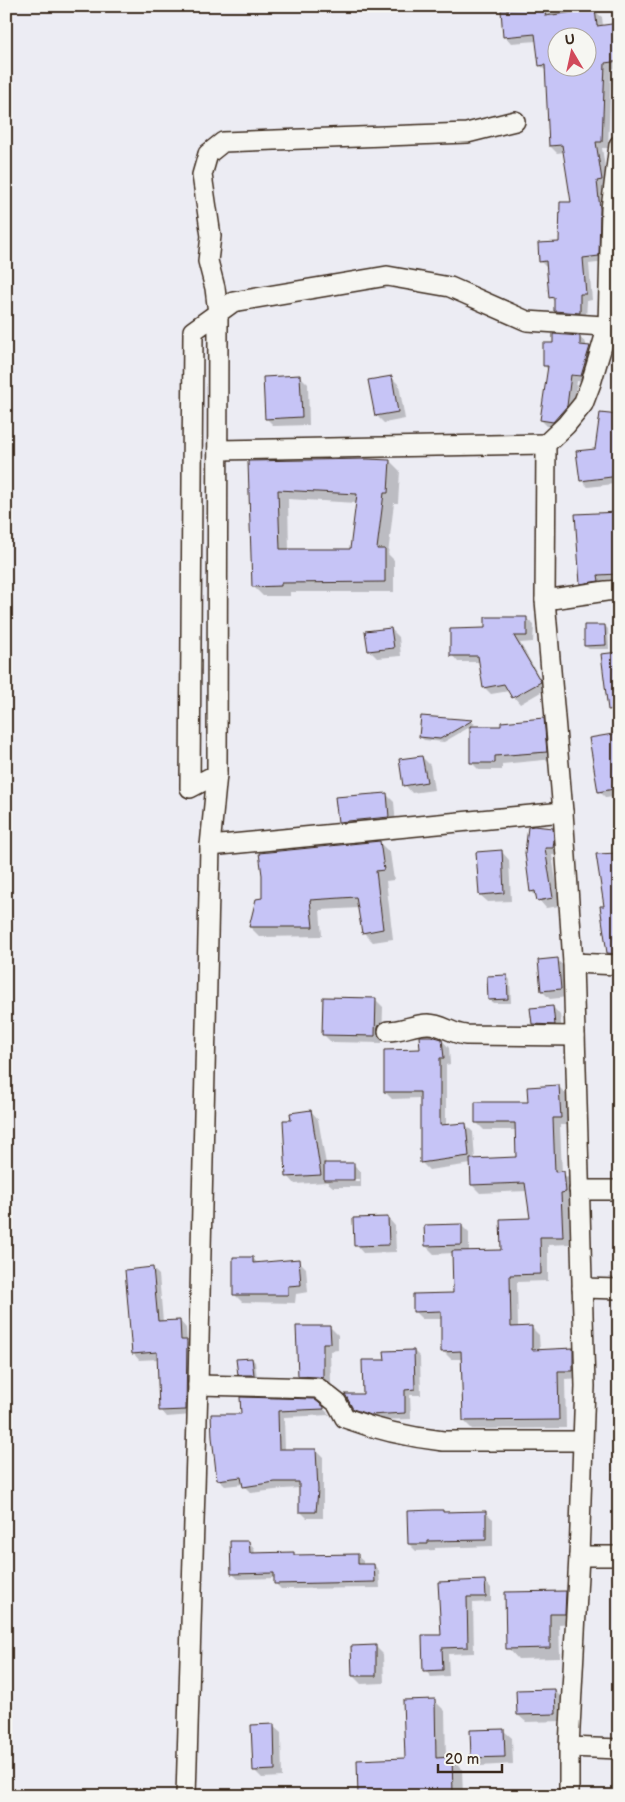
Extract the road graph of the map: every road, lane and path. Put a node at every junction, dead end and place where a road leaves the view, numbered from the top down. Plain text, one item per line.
1 (515, 121) dead end
2 (619, 144) edge
3 (218, 313) junction
4 (614, 327) edge
5 (546, 444) junction
6 (218, 450) junction
7 (619, 590) edge
8 (545, 600) junction
9 (217, 774) junction
10 (563, 812) junction
11 (210, 846) junction
12 (573, 963) junction
13 (619, 965) edge
14 (388, 1031) dead end
15 (575, 1036) junction
16 (579, 1190) junction
17 (619, 1190) edge
18 (582, 1288) junction
19 (619, 1289) edge
20 (198, 1385) junction
21 (582, 1441) junction
22 (579, 1556) junction
23 (619, 1556) edge
24 (569, 1748) junction
25 (619, 1748) edge
26 (186, 1796) edge
27 (568, 1796) edge

1 - 3 street
2 - 4 street
3 - 4 street
3 - 6 street
3 - 9 street
4 - 5 street
5 - 6 street
5 - 8 street
6 - 9 street
7 - 8 street
8 - 10 street
9 - 11 street
10 - 11 street
10 - 12 street
11 - 20 street
12 - 13 street
12 - 15 street
14 - 15 street
15 - 16 street
16 - 17 street
16 - 18 street
18 - 19 street
18 - 21 street
20 - 21 street
20 - 26 street
21 - 22 street
22 - 23 street
22 - 24 street
24 - 25 street
24 - 27 street

